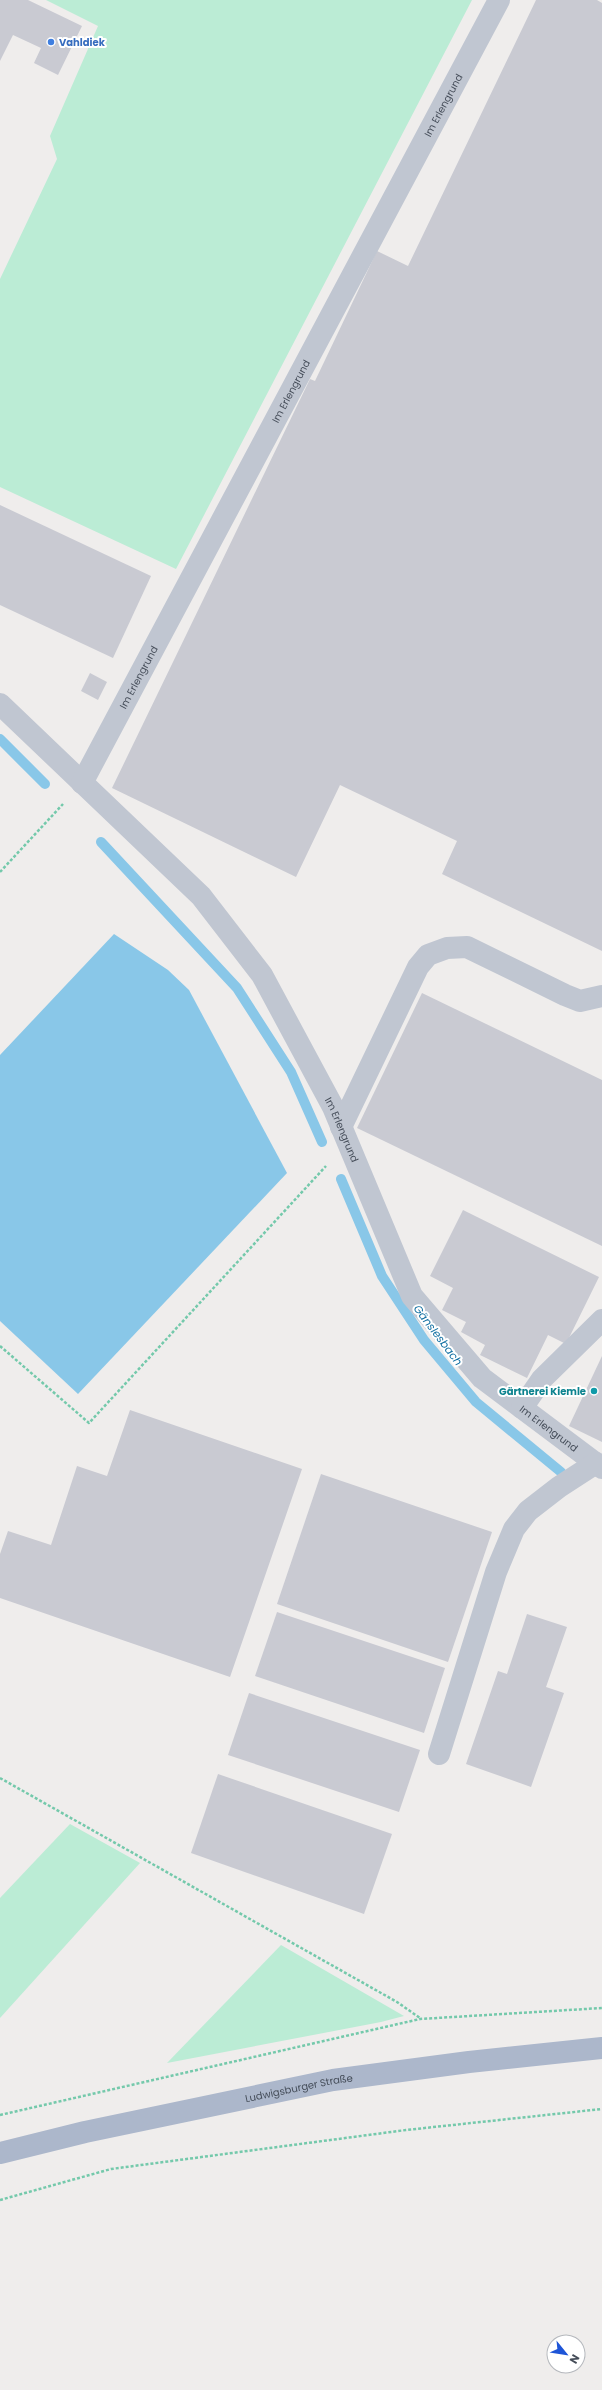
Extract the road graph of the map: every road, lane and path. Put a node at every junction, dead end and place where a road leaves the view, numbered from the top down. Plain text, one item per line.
1 (499, 0) edge
2 (0, 704) edge
3 (82, 783) junction
4 (0, 872) edge
5 (602, 996) edge
6 (344, 1135) junction
7 (602, 1320) edge
8 (0, 1346) edge
9 (522, 1408) junction
10 (599, 1465) edge
11 (439, 1754) dead end
12 (0, 1778) edge
13 (602, 2008) edge
14 (420, 2019) junction
15 (602, 2048) edge
16 (602, 2109) edge
17 (0, 2115) edge
18 (0, 2153) edge
19 (0, 2200) edge

1 - 3 lane, Im Erlengrund
2 - 3 lane, Im Erlengrund
3 - 4 path
3 - 6 lane, Im Erlengrund
5 - 6 lane
6 - 8 path
6 - 9 lane, Im Erlengrund
7 - 9 lane
9 - 10 lane, Im Erlengrund
10 - 11 lane
12 - 14 path
13 - 14 path
14 - 17 path
15 - 18 main road, Ludwigsburger Straße
16 - 19 path

